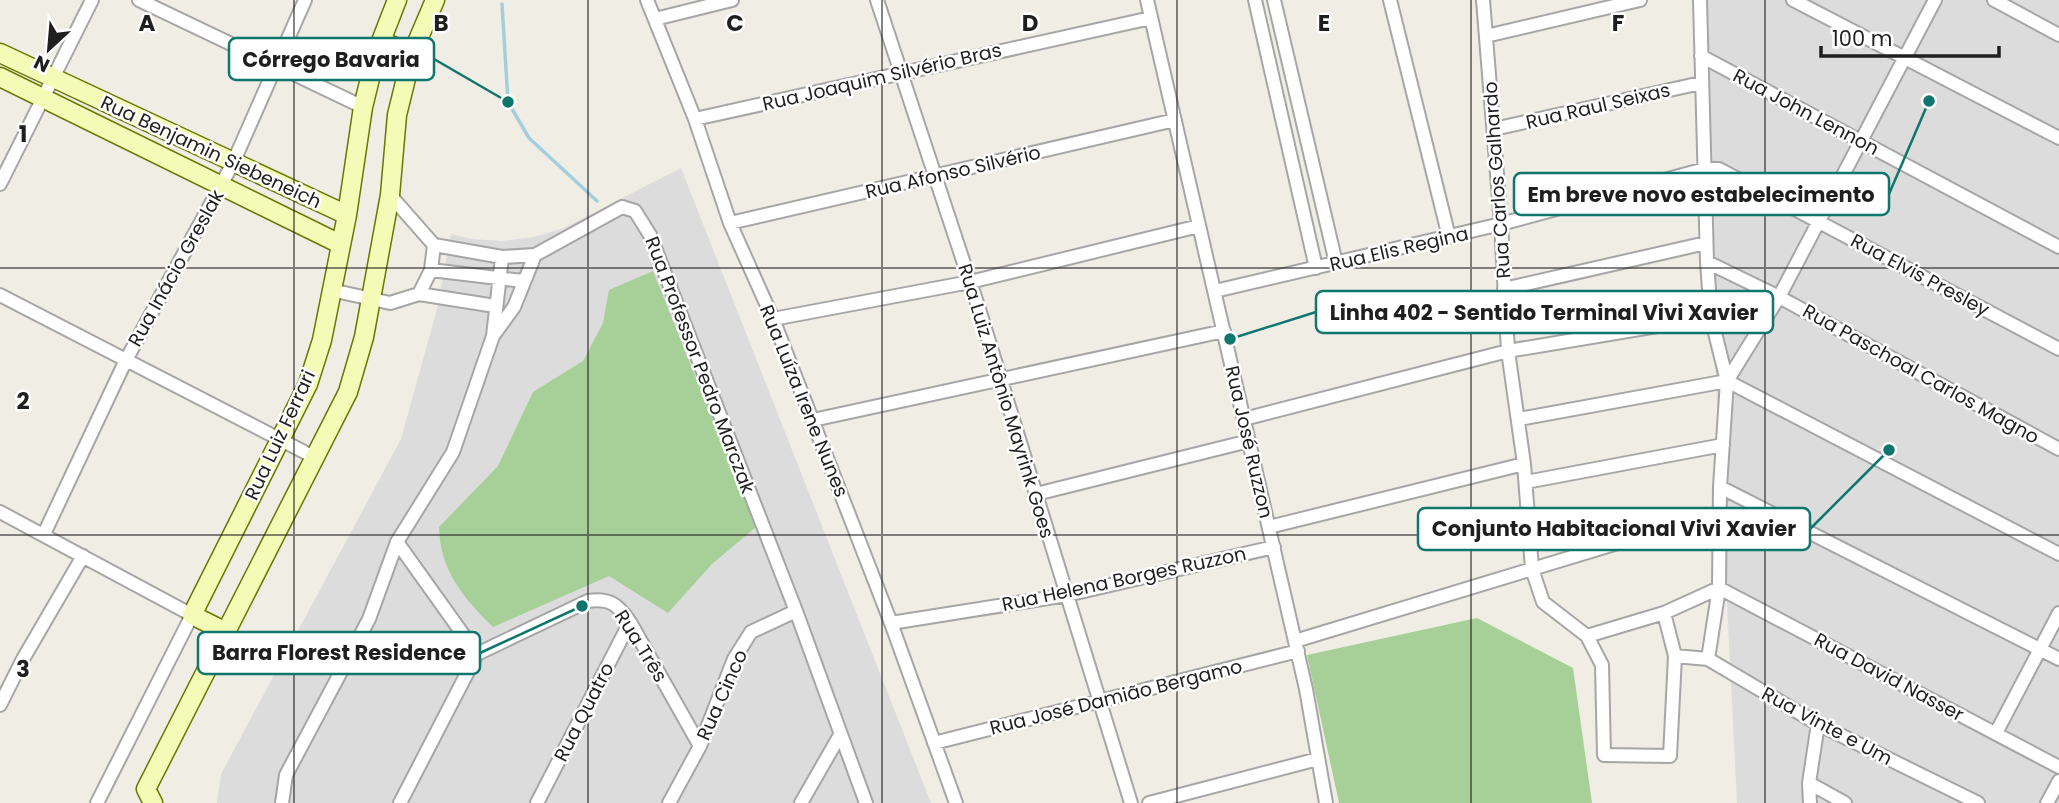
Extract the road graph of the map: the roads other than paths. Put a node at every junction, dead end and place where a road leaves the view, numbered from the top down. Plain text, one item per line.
1 (92, 0) edge
2 (139, 0) edge
3 (305, 0) edge
4 (397, 0) edge
5 (435, 0) edge
6 (647, 0) edge
7 (732, 0) edge
8 (877, 0) edge
9 (1147, 0) edge
10 (1255, 0) edge
11 (1274, 0) edge
12 (1390, 0) edge
13 (1483, 0) edge
14 (1640, 0) edge
15 (1700, 0) edge
16 (1793, 0) edge
17 (1935, 0) edge
18 (1994, 0) edge
19 (1151, 18) junction
20 (655, 19) junction
21 (2059, 35) edge
22 (1486, 36) junction
23 (381, 41) junction
24 (0, 53) edge
25 (412, 54) junction
26 (1701, 56) junction
27 (1905, 57) junction
28 (275, 66) junction
29 (901, 72) junction
30 (0, 77) edge
31 (53, 79) junction
32 (1701, 83) junction
33 (44, 98) junction
34 (363, 107) junction
35 (695, 119) junction
36 (1175, 120) junction
37 (1494, 129) junction
38 (2059, 138) edge
39 (1861, 141) junction
40 (233, 163) junction
41 (1705, 169) junction
42 (935, 176) junction
43 (0, 184) edge
44 (221, 186) junction
45 (390, 195) junction
46 (347, 215) junction
47 (1819, 222) junction
48 (730, 223) junction
49 (1502, 224) junction
50 (1199, 226) junction
51 (1450, 237) junction
52 (1706, 243) junction
53 (340, 244) junction
54 (434, 245) junction
55 (2059, 247) edge
56 (535, 255) junction
57 (502, 257) junction
58 (1707, 262) junction
59 (1336, 264) junction
60 (1316, 268) junction
61 (431, 270) junction
62 (499, 277) junction
63 (523, 281) junction
64 (970, 282) junction
65 (1504, 289) junction
66 (331, 290) junction
67 (1214, 291) junction
68 (419, 294) junction
69 (0, 295) edge
70 (1779, 297) junction
71 (371, 298) junction
72 (495, 306) junction
73 (1711, 317) junction
74 (773, 319) junction
75 (1224, 331) junction
76 (493, 336) junction
77 (2059, 349) edge
78 (1508, 351) junction
79 (125, 362) junction
80 (1727, 381) junction
81 (1001, 382) junction
82 (1244, 419) junction
83 (1519, 419) junction
84 (813, 421) junction
85 (280, 439) junction
86 (1249, 441) junction
87 (1723, 445) junction
88 (2059, 449) edge
89 (314, 457) junction
90 (1524, 464) junction
91 (1526, 482) junction
92 (1720, 487) junction
93 (1035, 494) junction
94 (0, 512) edge
95 (1720, 512) junction
96 (1269, 527) junction
97 (44, 534) junction
98 (397, 542) junction
99 (1274, 547) junction
100 (2059, 554) edge
101 (83, 556) junction
102 (1532, 569) junction
103 (1719, 588) junction
104 (1067, 595) junction
105 (796, 611) junction
106 (1664, 613) junction
107 (2059, 614) edge
108 (192, 615) junction
109 (631, 622) junction
110 (891, 623) junction
111 (226, 632) junction
112 (1587, 636) junction
113 (1296, 646) junction
114 (2041, 649) junction
115 (477, 654) junction
116 (1675, 656) junction
117 (1708, 659) junction
118 (2059, 659) edge
119 (1099, 700) junction
120 (0, 705) edge
121 (1818, 724) junction
122 (1996, 733) junction
123 (840, 735) junction
124 (934, 743) junction
125 (700, 746) junction
126 (1318, 759) junction
127 (2059, 767) edge
128 (2059, 781) edge
129 (1809, 783) junction
130 (146, 798) edge
131 (97, 803) edge
132 (282, 803) edge
133 (400, 803) edge
134 (537, 803) edge
135 (670, 803) edge
136 (801, 803) edge
137 (866, 803) edge
138 (956, 803) edge
139 (1131, 803) edge
140 (1149, 803) edge
141 (1326, 803) edge
142 (1810, 803) edge
143 (1845, 803) edge
144 (1978, 803) edge
145 (2047, 803) edge

1 - 31 street
2 - 28 street
3 - 28 street, Rua Inácio Greslak
4 - 23 street, Rua Luiz Ferrari
5 - 25 street
6 - 20 street, Rua Luíza Irene Nunes
7 - 20 street
8 - 29 street, Rua Luiz Antônio Mayrink Goes
9 - 19 street, Rua José Ruzzon
10 - 60 street
11 - 59 street
12 - 51 street
13 - 22 street, Rua Carlos Galhardo
14 - 22 street
15 - 26 street
16 - 27 street
17 - 27 street
18 - 21 street
19 - 29 street, Rua Joaquim Silvério Bras
19 - 36 street, Rua José Ruzzon
20 - 35 street, Rua Luíza Irene Nunes
22 - 37 street, Rua Carlos Galhardo
23 - 25 street
23 - 34 street, Rua Luiz Ferrari
24 - 31 street, Rua Benjamin Siebeneich
25 - 45 street
26 - 32 street
26 - 39 street, Rua John Lennon
27 - 38 street
27 - 39 street
28 - 34 street
28 - 40 street, Rua Inácio Greslak
29 - 35 street, Rua Joaquim Silvério Bras
29 - 42 street, Rua Luiz Antônio Mayrink Goes
30 - 33 street, Rua Benjamin Siebeneich
31 - 33 street
31 - 40 street, Rua Benjamin Siebeneich
32 - 37 street, Rua Raul Seixas
32 - 41 street
33 - 43 street
33 - 44 street, Rua Benjamin Siebeneich
34 - 46 street, Rua Luiz Ferrari
35 - 48 street, Rua Luíza Irene Nunes
36 - 42 street, Rua Afonso Silvério
36 - 50 street, Rua José Ruzzon
37 - 49 street, Rua Carlos Galhardo
39 - 47 street
39 - 55 street, Rua John Lennon
40 - 44 street, Rua Inácio Greslak
40 - 46 street, Rua Benjamin Siebeneich
41 - 47 street, Rua Elvis Presley
41 - 49 street, Rua Elis Regina
41 - 52 street
42 - 48 street, Rua Afonso Silvério
42 - 64 street, Rua Luiz Antônio Mayrink Goes
44 - 53 street, Rua Benjamin Siebeneich
44 - 79 street, Rua Inácio Greslak
45 - 54 street
45 - 71 street
46 - 53 street, Rua Luiz Ferrari
47 - 70 street
47 - 77 street, Rua Elvis Presley
48 - 74 street, Rua Luíza Irene Nunes
49 - 51 street, Rua Elis Regina
49 - 65 street, Rua Carlos Galhardo
50 - 64 street
50 - 67 street, Rua José Ruzzon
51 - 59 street, Rua Elis Regina
52 - 58 street
52 - 65 street
53 - 66 street, Rua Luiz Ferrari
54 - 57 street
54 - 61 street
56 - 57 street
56 - 63 street
56 - 105 street, Rua Professor Pedro Marczak
57 - 62 street
58 - 70 street, Rua Paschoal Carlos Magno
58 - 73 street
59 - 60 street, Rua Elis Regina
60 - 67 street, Rua Elis Regina
61 - 62 street
61 - 68 street
62 - 63 street
62 - 72 street
63 - 76 street
64 - 74 street
64 - 81 street, Rua Luiz Antônio Mayrink Goes
65 - 78 street, Rua Carlos Galhardo
66 - 71 street
66 - 85 street, Rua Luiz Ferrari
67 - 75 street, Rua José Ruzzon
68 - 71 street
68 - 72 street
69 - 79 street
70 - 80 street
70 - 88 street, Rua Paschoal Carlos Magno
71 - 89 street
72 - 76 street
73 - 78 street
73 - 80 street
74 - 84 street, Rua Luíza Irene Nunes
75 - 81 street
75 - 82 street, Rua José Ruzzon
76 - 98 street
78 - 82 street
78 - 83 street, Rua Carlos Galhardo
79 - 85 street
79 - 97 street, Rua Inácio Greslak
80 - 83 street
80 - 87 street
80 - 100 street
81 - 84 street
81 - 93 street, Rua Luiz Antônio Mayrink Goes
82 - 86 street, Rua José Ruzzon
83 - 90 street, Rua Carlos Galhardo
84 - 110 street, Rua Luíza Irene Nunes
85 - 89 street
85 - 108 street, Rua Luiz Ferrari
86 - 93 street
86 - 96 street, Rua José Ruzzon
87 - 91 street
87 - 92 street
89 - 111 street
90 - 91 street, Rua Carlos Galhardo
90 - 96 street
91 - 102 street, Rua Carlos Galhardo
92 - 95 street
92 - 114 street
93 - 104 street, Rua Luiz Antônio Mayrink Goes
94 - 97 street
95 - 102 street, Rua José Damião Bergamo
95 - 103 street
96 - 99 street, Rua José Ruzzon
97 - 101 street
98 - 115 street
98 - 132 street
99 - 104 street, Rua Helena Borges Ruzzon
99 - 113 street, Rua José Ruzzon
101 - 108 street
101 - 120 street
102 - 112 street, Rua Carlos Galhardo
102 - 113 street, Rua José Damião Bergamo
103 - 106 street
103 - 117 street
103 - 122 street, Rua David Nasser
104 - 110 street, Rua Helena Borges Ruzzon
104 - 119 street, Rua Luiz Antônio Mayrink Goes
105 - 123 street, Rua Professor Pedro Marczak
105 - 125 street, Rua Cinco
106 - 112 street
106 - 116 street
107 - 114 street
108 - 111 street
108 - 131 street, Rua Luiz Ferrari
109 - 115 street, Rua Três
109 - 125 street, Rua Três
109 - 134 street, Rua Quatro
110 - 124 street, Rua Luíza Irene Nunes
111 - 130 street
112 - 116 street
113 - 119 street, Rua José Damião Bergamo
113 - 126 street, Rua José Ruzzon
114 - 118 street
114 - 122 street
115 - 133 street
116 - 117 street, Rua Vinte e Um
117 - 121 street, Rua Vinte e Um
119 - 124 street, Rua José Damião Bergamo
119 - 139 street, Rua Luiz Antônio Mayrink Goes
121 - 129 street
121 - 144 street, Rua Vinte e Um
122 - 127 street, Rua David Nasser
123 - 136 street
123 - 137 street, Rua Professor Pedro Marczak
124 - 138 street, Rua Luíza Irene Nunes
125 - 135 street, Rua Cinco
126 - 140 street
126 - 141 street, Rua José Ruzzon
128 - 145 street
129 - 142 street
129 - 143 street

